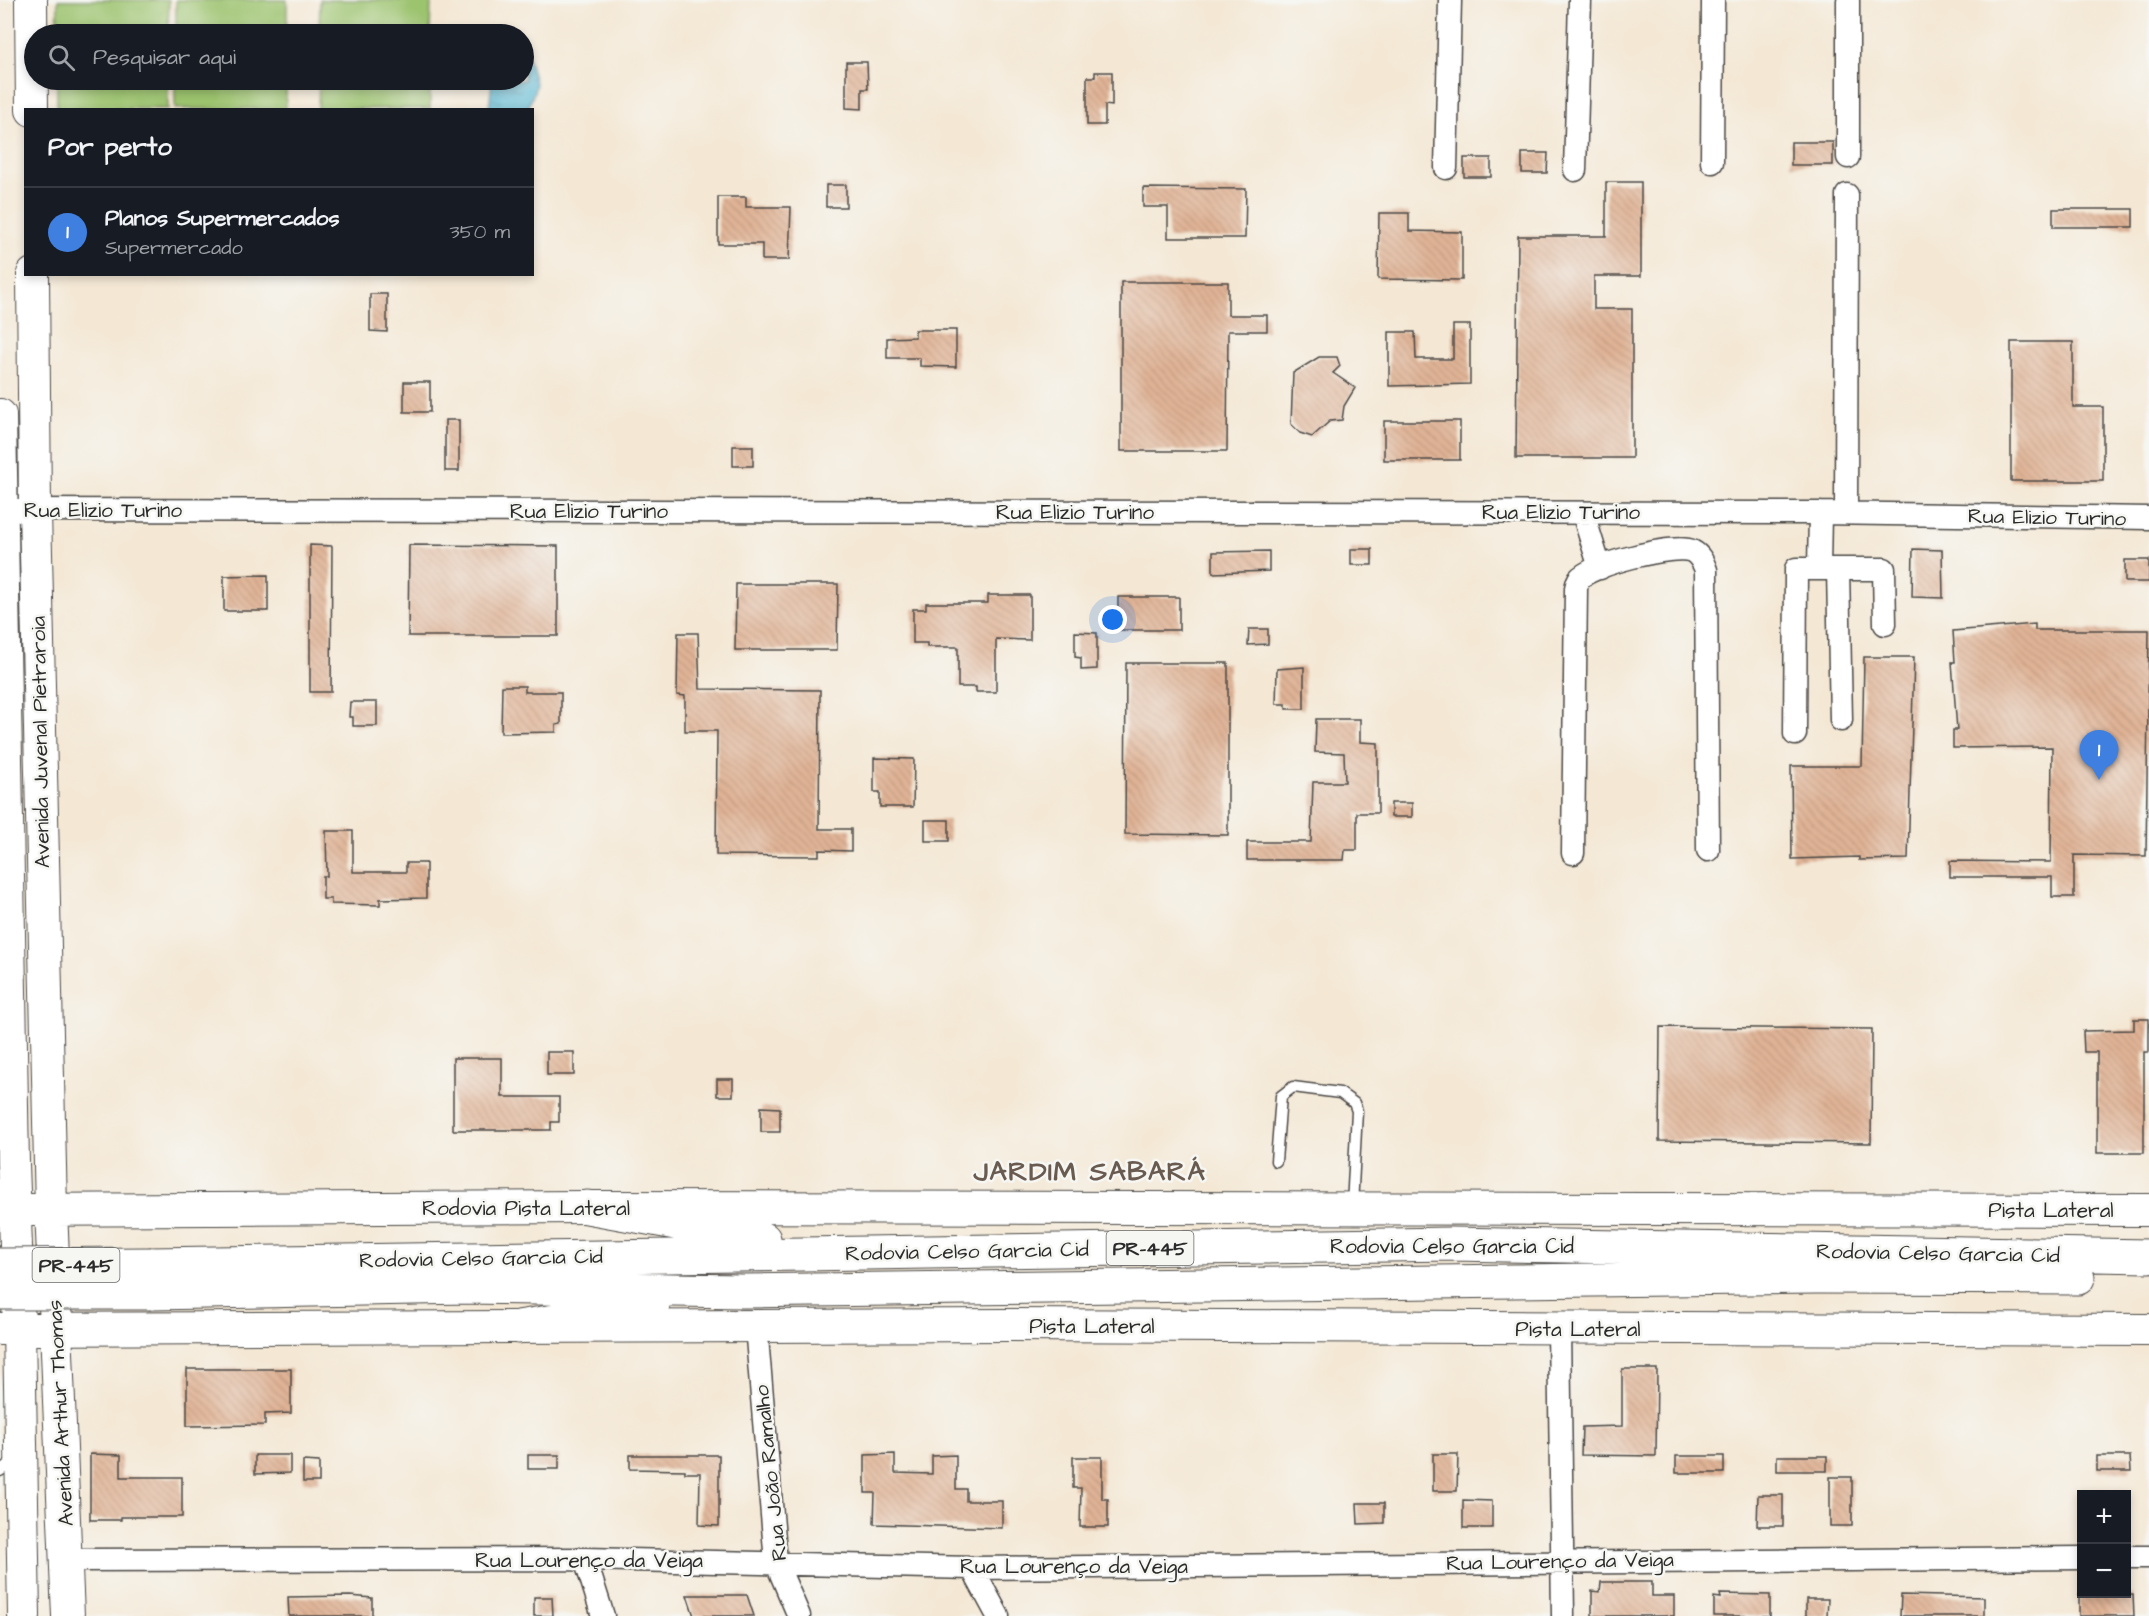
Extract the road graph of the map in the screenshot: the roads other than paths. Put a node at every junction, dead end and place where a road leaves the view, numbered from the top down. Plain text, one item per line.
1 (31, 0) edge
2 (1450, 0) edge
3 (1580, 0) edge
4 (1713, 0) edge
5 (1848, 0) edge
6 (31, 24) edge
7 (32, 90) edge
8 (32, 108) edge
9 (1848, 157) dead end
10 (1712, 162) dead end
11 (1446, 168) dead end
12 (1575, 170) dead end
13 (1847, 195) dead end
14 (33, 276) edge
15 (0, 415) edge
16 (1, 510) edge
17 (35, 510) junction
18 (1582, 513) junction
19 (1820, 513) junction
20 (1846, 513) junction
21 (2149, 519) edge
22 (1600, 568) junction
23 (1828, 569) junction
24 (1884, 624) dead end
25 (1841, 720) dead end
26 (1795, 734) dead end
27 (1708, 850) dead end
28 (1573, 853) dead end
29 (1275, 1161) dead end
30 (6, 1164) edge
31 (587, 1207) junction
32 (51, 1209) junction
33 (1053, 1209) joint
34 (1352, 1209) junction
35 (8, 1210) edge
36 (2149, 1210) edge
37 (837, 1252) junction
38 (2149, 1256) edge
39 (0, 1265) edge
40 (151, 1278) junction
41 (2149, 1278) edge
42 (743, 1291) junction
43 (0, 1293) edge
44 (756, 1326) junction
45 (56, 1327) junction
46 (518, 1327) junction
47 (10, 1329) edge
48 (1559, 1329) junction
49 (2149, 1330) edge
50 (11, 1462) edge
51 (2131, 1557) edge
52 (2149, 1557) edge
53 (2077, 1558) edge
54 (585, 1559) junction
55 (67, 1560) junction
56 (1563, 1561) junction
57 (776, 1562) junction
58 (972, 1568) junction
59 (24, 1616) edge
60 (68, 1616) edge
61 (603, 1616) edge
62 (799, 1616) edge
63 (998, 1616) edge
64 (1563, 1616) edge

1 - 6 street
2 - 11 street
3 - 12 street
4 - 10 street
5 - 9 street
7 - 8 street
13 - 20 street
14 - 17 street, Avenida Juvenal Pietraroia
15 - 16 street, Avenida Juvenal Pietraroia
16 - 17 street, Rua Elizio Turino
16 - 30 street, Avenida Juvenal Pietraroia
17 - 18 street, Rua Elizio Turino
17 - 32 street, Avenida Juvenal Pietraroia
18 - 19 street, Rua Elizio Turino
18 - 22 street
19 - 20 street, Rua Elizio Turino
19 - 23 street
20 - 21 street, Rua Elizio Turino
22 - 27 street
22 - 28 street
23 - 24 street
23 - 25 street
23 - 26 street
29 - 34 lane
30 - 35 street, Avenida Juvenal Pietraroia
31 - 32 street, Rodovia Pista Lateral / PR-445
31 - 33 street, Rodovia Pista Lateral / PR-445
31 - 37 highway
32 - 35 street, Rodovia Pista Lateral / PR-445
32 - 45 street, Avenida Arthur Thomas
33 - 34 street, Pista Lateral / PR-445
34 - 36 street, Pista Lateral / PR-445
35 - 47 street, Avenida Arthur Thomas
37 - 38 highway, Rodovia Celso Garcia Cid / PR-445
37 - 40 highway, Rodovia Celso Garcia Cid / PR-445
39 - 40 highway, Rodovia Celso Garcia Cid / PR-445, bridge
40 - 42 highway, Rodovia Celso Garcia Cid / PR-445
40 - 43 highway, Rodovia Celso Garcia Cid / PR-445, bridge
41 - 42 highway, Rodovia Celso Garcia Cid / PR-445
42 - 46 highway
44 - 46 street
44 - 48 street, Pista Lateral
44 - 57 street, Rua João Ramalho
45 - 46 street
45 - 47 street
45 - 55 street, Avenida Arthur Thomas
47 - 50 street, Avenida Arthur Thomas
48 - 49 street, Pista Lateral
48 - 56 street
50 - 59 street, Avenida Arthur Thomas
51 - 52 street
53 - 56 street, Rua Lourenço da Veiga
54 - 55 street, Rua Lourenço da Veiga
54 - 57 street, Rua Lourenço da Veiga
54 - 61 street
55 - 60 street, Avenida Arthur Thomas
56 - 58 street, Rua Lourenço da Veiga
56 - 64 street
57 - 58 street, Rua Lourenço da Veiga
57 - 62 street, Rua João Ramalho
58 - 63 street

